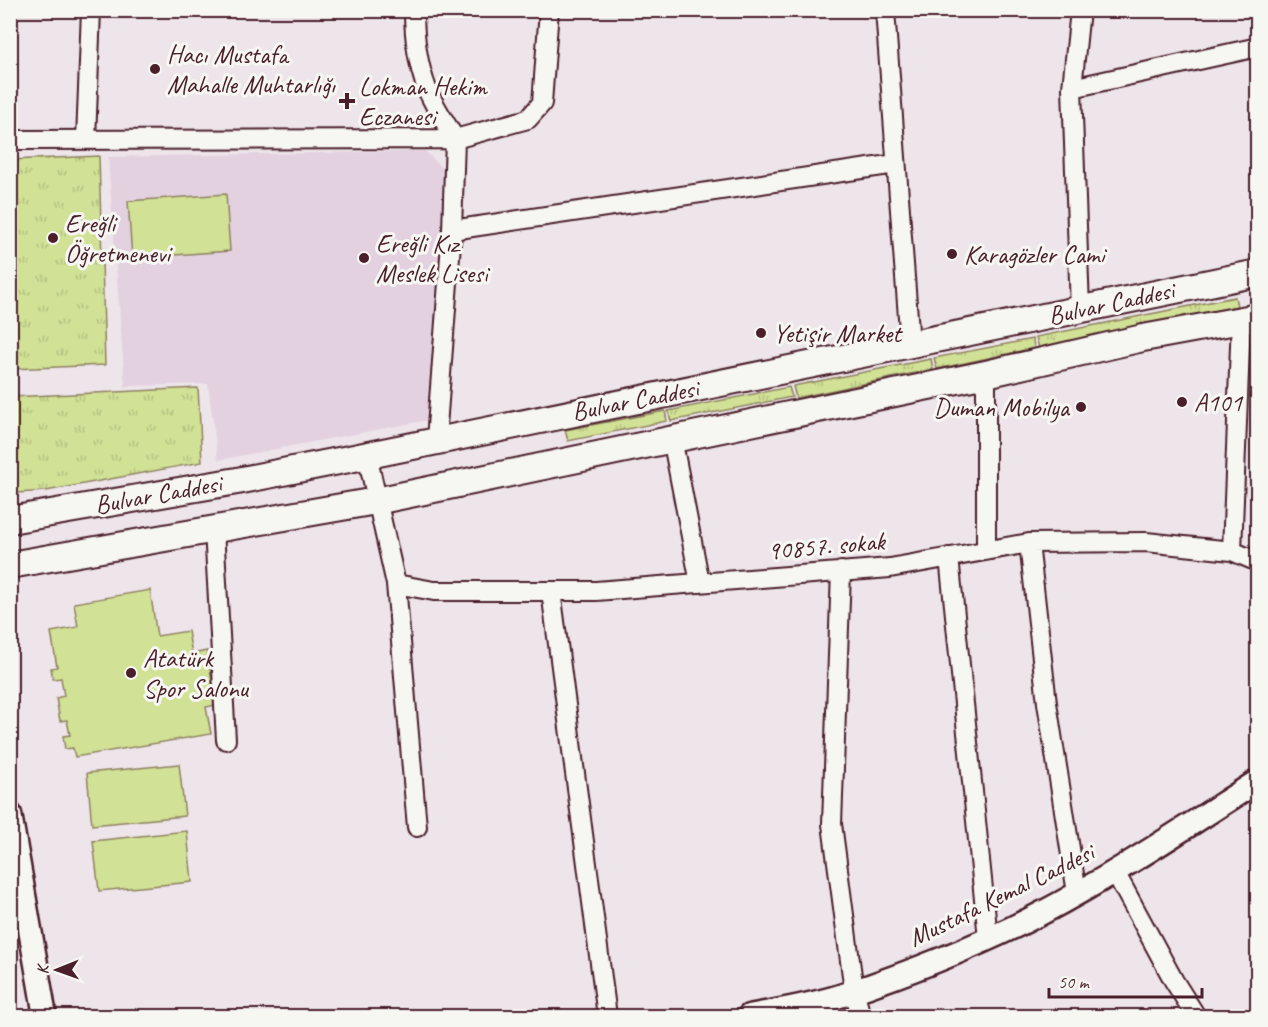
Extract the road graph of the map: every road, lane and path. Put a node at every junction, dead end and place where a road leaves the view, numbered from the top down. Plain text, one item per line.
1 (91, 10) edge
2 (414, 10) edge
3 (549, 10) edge
4 (885, 10) edge
5 (1080, 10) edge
6 (1257, 47) edge
7 (1072, 88) junction
8 (455, 139) junction
9 (10, 140) edge
10 (86, 140) junction
11 (896, 164) junction
12 (452, 230) junction
13 (1257, 273) edge
14 (1080, 309) junction
15 (1249, 318) edge
16 (910, 344) junction
17 (986, 374) junction
18 (672, 438) junction
19 (436, 440) junction
20 (367, 455) junction
21 (376, 501) junction
22 (10, 520) edge
23 (214, 530) junction
24 (1029, 543) junction
25 (986, 550) junction
26 (1232, 551) junction
27 (949, 557) junction
28 (1257, 562) edge
29 (10, 565) edge
30 (841, 571) junction
31 (700, 582) junction
32 (396, 584) junction
33 (551, 591) junction
34 (226, 740) dead end
35 (1257, 781) edge
36 (10, 814) edge
37 (417, 827) dead end
38 (1115, 872) junction
39 (1077, 893) junction
40 (988, 938) junction
41 (854, 991) junction
42 (45, 1017) edge
43 (607, 1017) edge
44 (749, 1017) edge
45 (861, 1017) edge
46 (1196, 1017) edge

1 - 10 street
2 - 8 street
3 - 8 street
4 - 11 street
5 - 7 street
6 - 7 street
7 - 14 street
8 - 10 street
8 - 12 street
9 - 10 street
11 - 12 street
11 - 16 street
12 - 19 street
13 - 14 main road, Bulvar Caddesi
14 - 16 main road, Bulvar Caddesi
15 - 17 main road
15 - 26 street
16 - 19 main road, Bulvar Caddesi
17 - 18 main road
17 - 25 street
18 - 21 main road
18 - 31 street
19 - 20 main road, Bulvar Caddesi
20 - 21 street
20 - 22 main road, Bulvar Caddesi
21 - 23 main road
21 - 32 street
23 - 29 main road
23 - 34 street
24 - 25 street, 90857. sokak
24 - 26 street, 90857. sokak
24 - 39 street
25 - 27 street, 90857. sokak
26 - 28 street, 90857. sokak
27 - 30 street, 90857. sokak
27 - 40 street
30 - 31 street, 90857. sokak
30 - 41 street
31 - 33 street, 90857. sokak
32 - 33 street, 90857. sokak
32 - 37 street
33 - 43 street
35 - 38 street, Mustafa Kemal Caddesi
36 - 42 street
38 - 39 street, Mustafa Kemal Caddesi
38 - 46 street
39 - 40 street, Mustafa Kemal Caddesi
40 - 41 street, Mustafa Kemal Caddesi
41 - 44 street, Mustafa Kemal Caddesi
41 - 45 street

